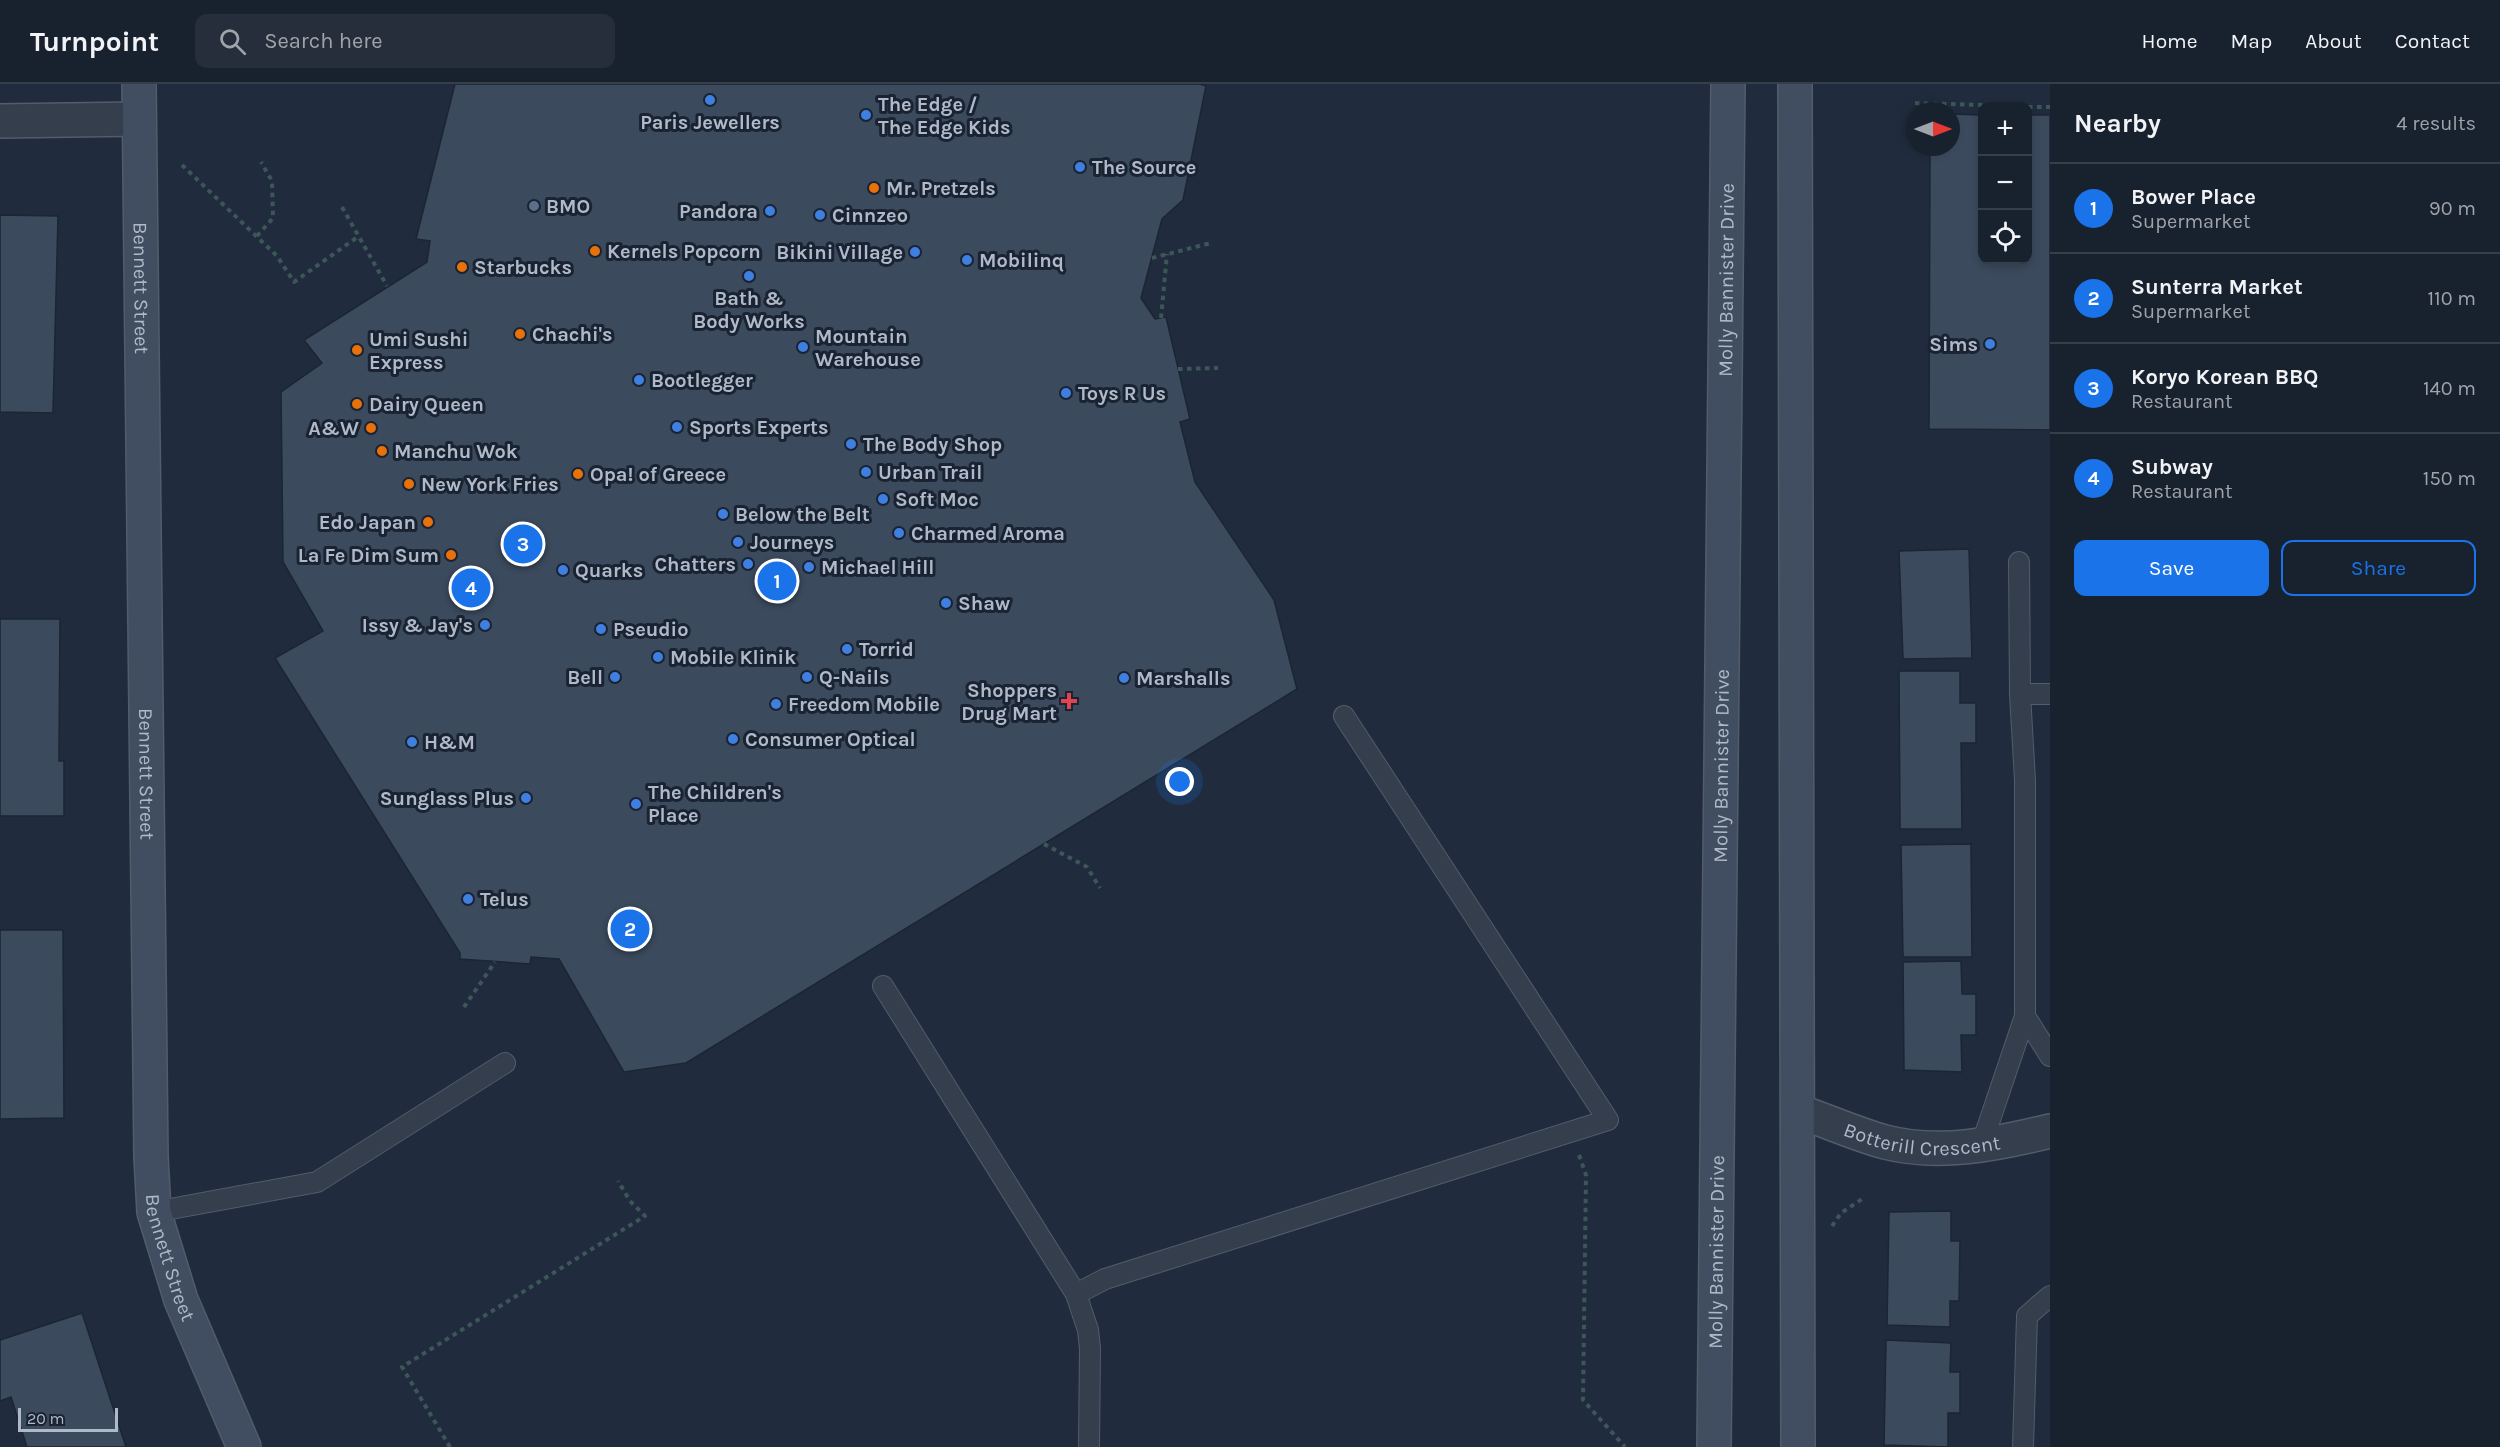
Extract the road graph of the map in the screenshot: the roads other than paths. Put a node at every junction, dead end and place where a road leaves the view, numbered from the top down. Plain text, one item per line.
1 (139, 84) edge
2 (1728, 84) edge
3 (1795, 84) edge
4 (139, 119) junction
5 (0, 121) edge
6 (2019, 562) dead end
7 (2020, 694) junction
8 (2050, 694) edge
9 (1344, 716) dead end
10 (884, 986) dead end
11 (2025, 1016) junction
12 (2050, 1056) edge
13 (505, 1063) dead end
14 (1798, 1111) junction
15 (2050, 1131) edge
16 (1981, 1146) junction
17 (154, 1212) junction
18 (1076, 1294) junction
19 (2050, 1296) edge
20 (244, 1447) edge
21 (1089, 1447) edge
22 (1714, 1447) edge
23 (1798, 1447) edge
24 (2023, 1447) edge

1 - 4 street, Bennett Street
2 - 22 street, Molly Bannister Drive
3 - 14 street
4 - 5 street
4 - 17 street, Bennett Street
6 - 7 lane
7 - 8 lane
7 - 11 lane
9 - 18 lane
10 - 18 lane
11 - 12 lane
11 - 16 lane
13 - 17 lane
14 - 16 street, Botterill Crescent
14 - 23 street
15 - 16 street, Botterill Crescent
17 - 20 street, Bennett Street
18 - 21 lane
19 - 24 lane

